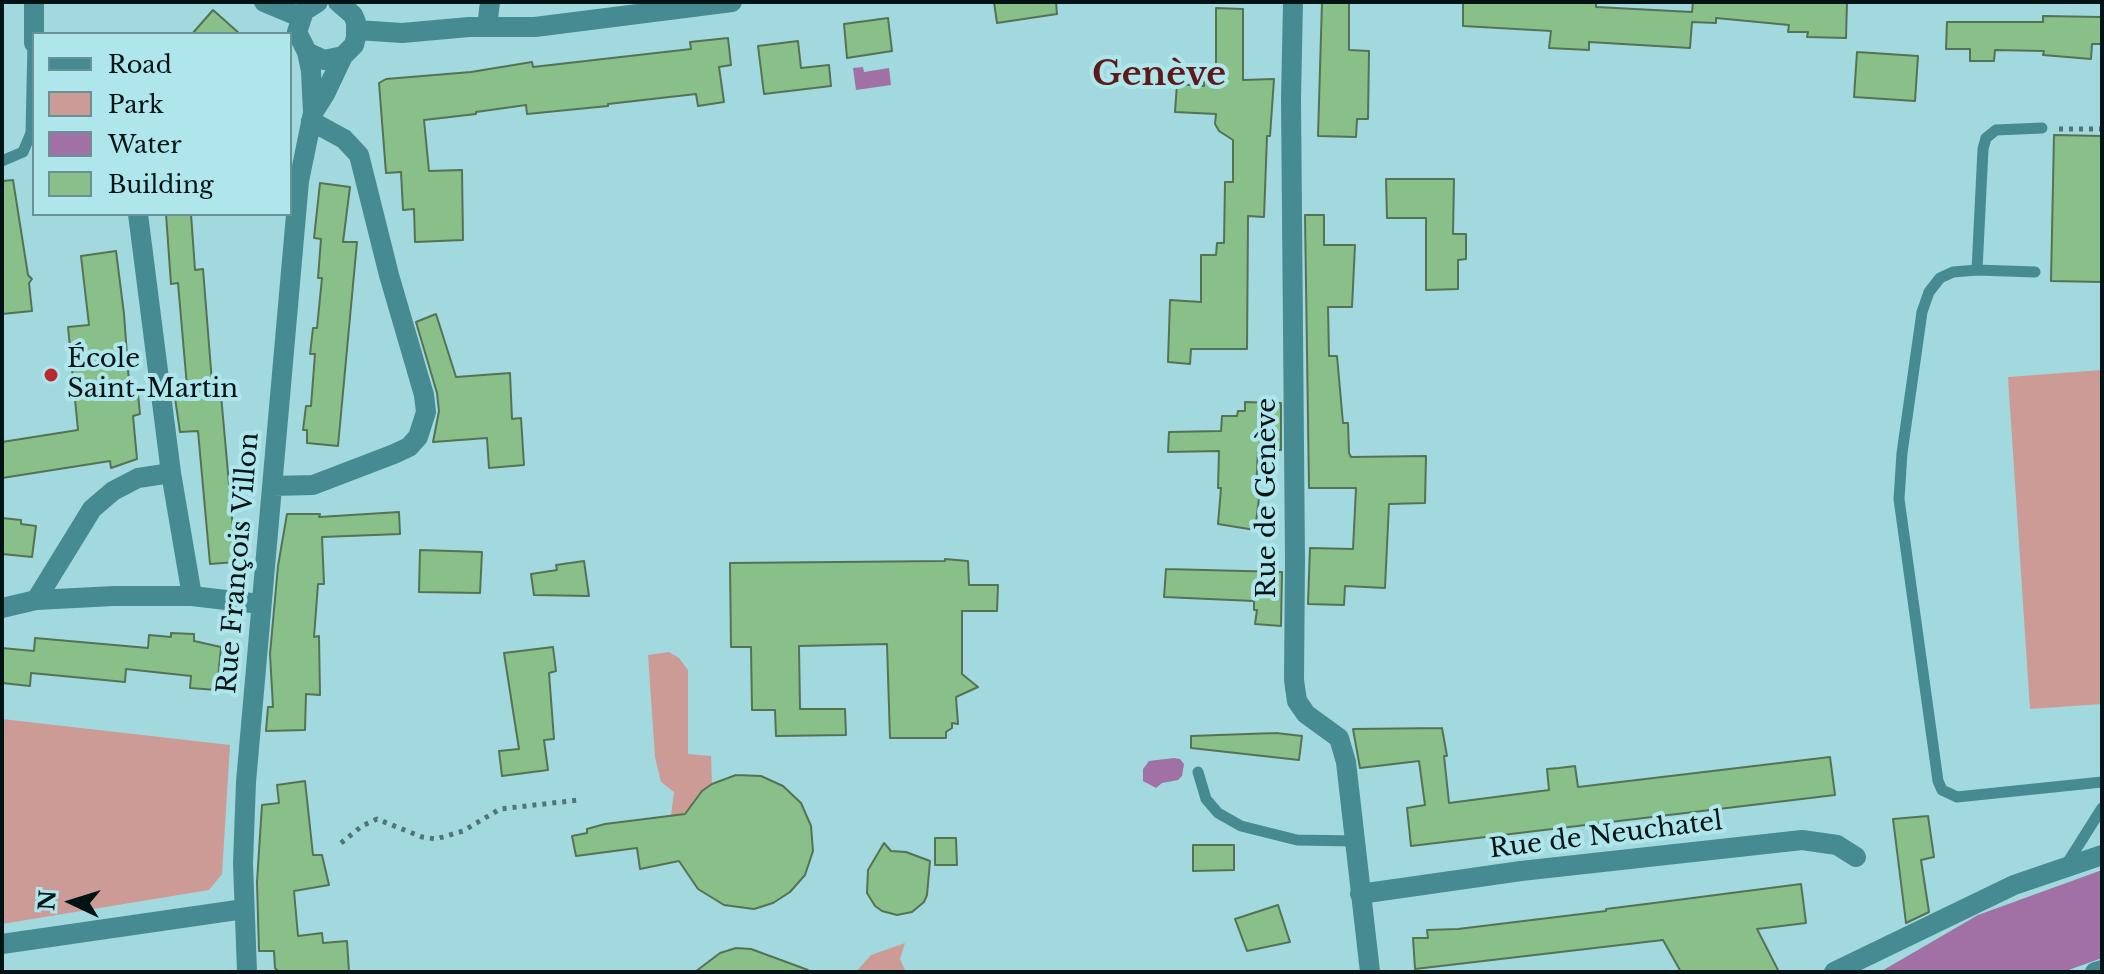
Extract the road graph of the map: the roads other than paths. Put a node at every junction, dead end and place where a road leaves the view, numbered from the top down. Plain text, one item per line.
1 (34, 2) edge
2 (264, 2) edge
3 (318, 2) edge
4 (338, 2) edge
5 (490, 2) edge
6 (732, 2) edge
7 (1293, 2) edge
8 (300, 17) junction
9 (487, 27) junction
10 (357, 30) junction
11 (33, 32) edge
12 (307, 52) junction
13 (343, 56) junction
14 (32, 88) edge
15 (312, 117) junction
16 (2042, 128) road end
17 (2, 161) edge
18 (138, 216) edge
19 (1977, 270) junction
20 (2035, 272) dead end
21 (171, 473) junction
22 (272, 486) junction
23 (192, 596) junction
24 (36, 600) junction
25 (260, 604) junction
26 (2, 608) edge
27 (1198, 772) dead end
28 (2102, 782) edge
29 (2102, 808) edge
30 (1354, 841) junction
31 (2102, 855) edge
32 (1856, 857) dead end
33 (2064, 868) junction
34 (1360, 894) junction
35 (244, 909) junction
36 (2, 944) edge
37 (2102, 970) edge
38 (247, 972) edge
39 (1370, 972) edge
40 (1834, 972) edge
41 (2095, 972) edge

1 - 11 street
2 - 8 street
3 - 8 street
4 - 10 street
5 - 9 street
6 - 9 street
7 - 30 street, Rue de Genève
8 - 12 street, Rue François Villon
9 - 10 street
10 - 13 street, Rue François Villon
12 - 13 street
12 - 15 street, Rue François Villon
13 - 15 street, Rue François Villon
14 - 17 lane
15 - 22 street, Rue François Villon
15 - 22 street
16 - 19 lane
18 - 21 street
19 - 20 lane
19 - 28 lane
21 - 23 street
21 - 24 street
22 - 25 street, Rue François Villon
23 - 24 street
23 - 25 street
24 - 26 street
25 - 35 street, Rue François Villon
27 - 30 lane
29 - 33 lane
30 - 34 street, Rue de Genève
31 - 33 street
32 - 34 street, Rue de Neuchatel
33 - 40 street
34 - 39 street, Rue de Genève
35 - 36 street
35 - 38 street, Rue François Villon
37 - 41 street

